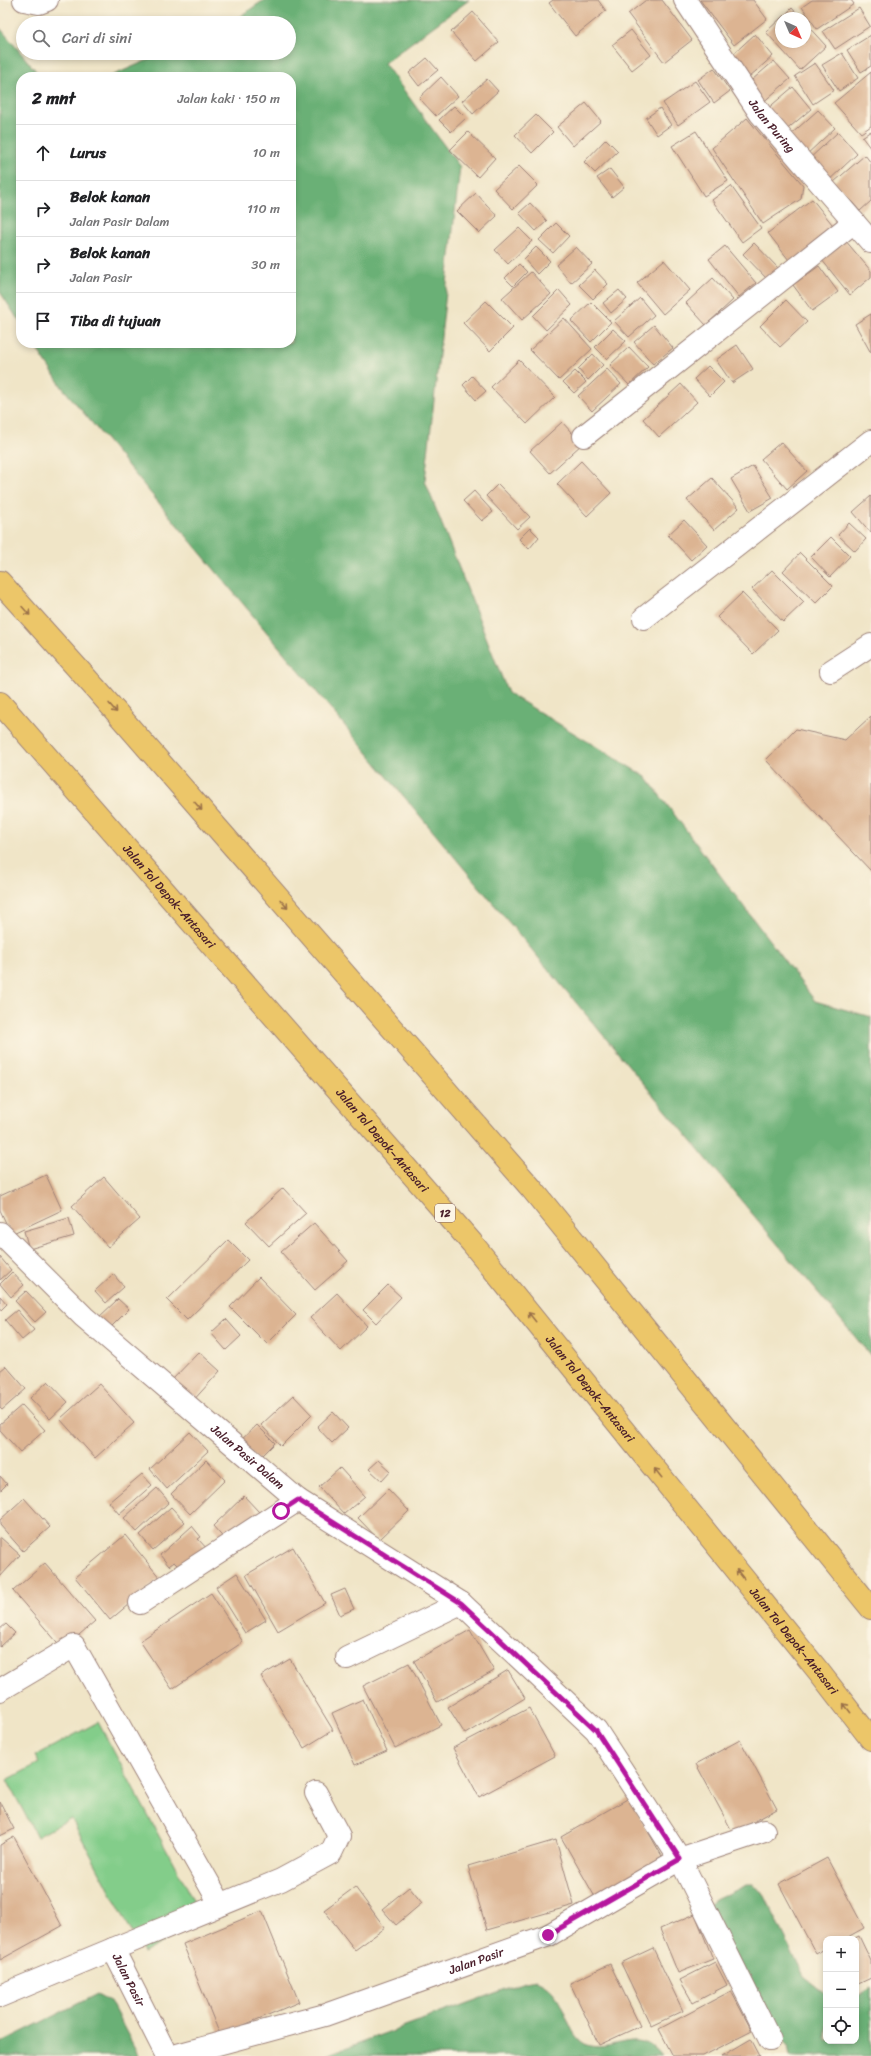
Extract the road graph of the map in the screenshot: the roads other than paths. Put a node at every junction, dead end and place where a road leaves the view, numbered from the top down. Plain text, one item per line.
1 (24, 0) edge
2 (47, 0) edge
3 (685, 0) edge
4 (854, 222) junction
5 (871, 242) edge
6 (584, 436) dead end
7 (871, 441) edge
8 (0, 582) edge
9 (644, 618) dead end
10 (871, 645) edge
11 (831, 671) dead end
12 (0, 703) edge
13 (0, 1233) edge
14 (298, 1500) junction
15 (140, 1603) dead end
16 (461, 1603) junction
17 (871, 1608) edge
18 (347, 1658) dead end
19 (0, 1690) edge
20 (871, 1739) edge
21 (316, 1793) dead end
22 (764, 1830) dead end
23 (680, 1859) junction
24 (221, 1905) junction
25 (113, 1949) junction
26 (0, 1996) edge
27 (770, 2040) dead end
28 (168, 2056) edge
29 (173, 2056) edge

1 - 2 street
3 - 4 street, Jalan Puring
4 - 5 street, Jalan Puring
4 - 6 street
7 - 9 street
8 -> 17 highway
10 - 11 street
20 -> 12 highway, Jalan Tol Depok–Antasari / 12
13 - 14 street, Jalan Pasir Dalam
14 - 15 street
14 - 16 street, Jalan Pasir Dalam
16 - 18 street
16 - 23 street, Jalan Pasir Dalam
19 - 24 street
21 - 24 street
22 - 23 street, Jalan Pasir
23 - 27 street, Jalan Pasir Dalam
23 - 29 street, Jalan Pasir
24 - 25 street
25 - 26 street, Jalan Pasir
25 - 28 street, Jalan Pasir

